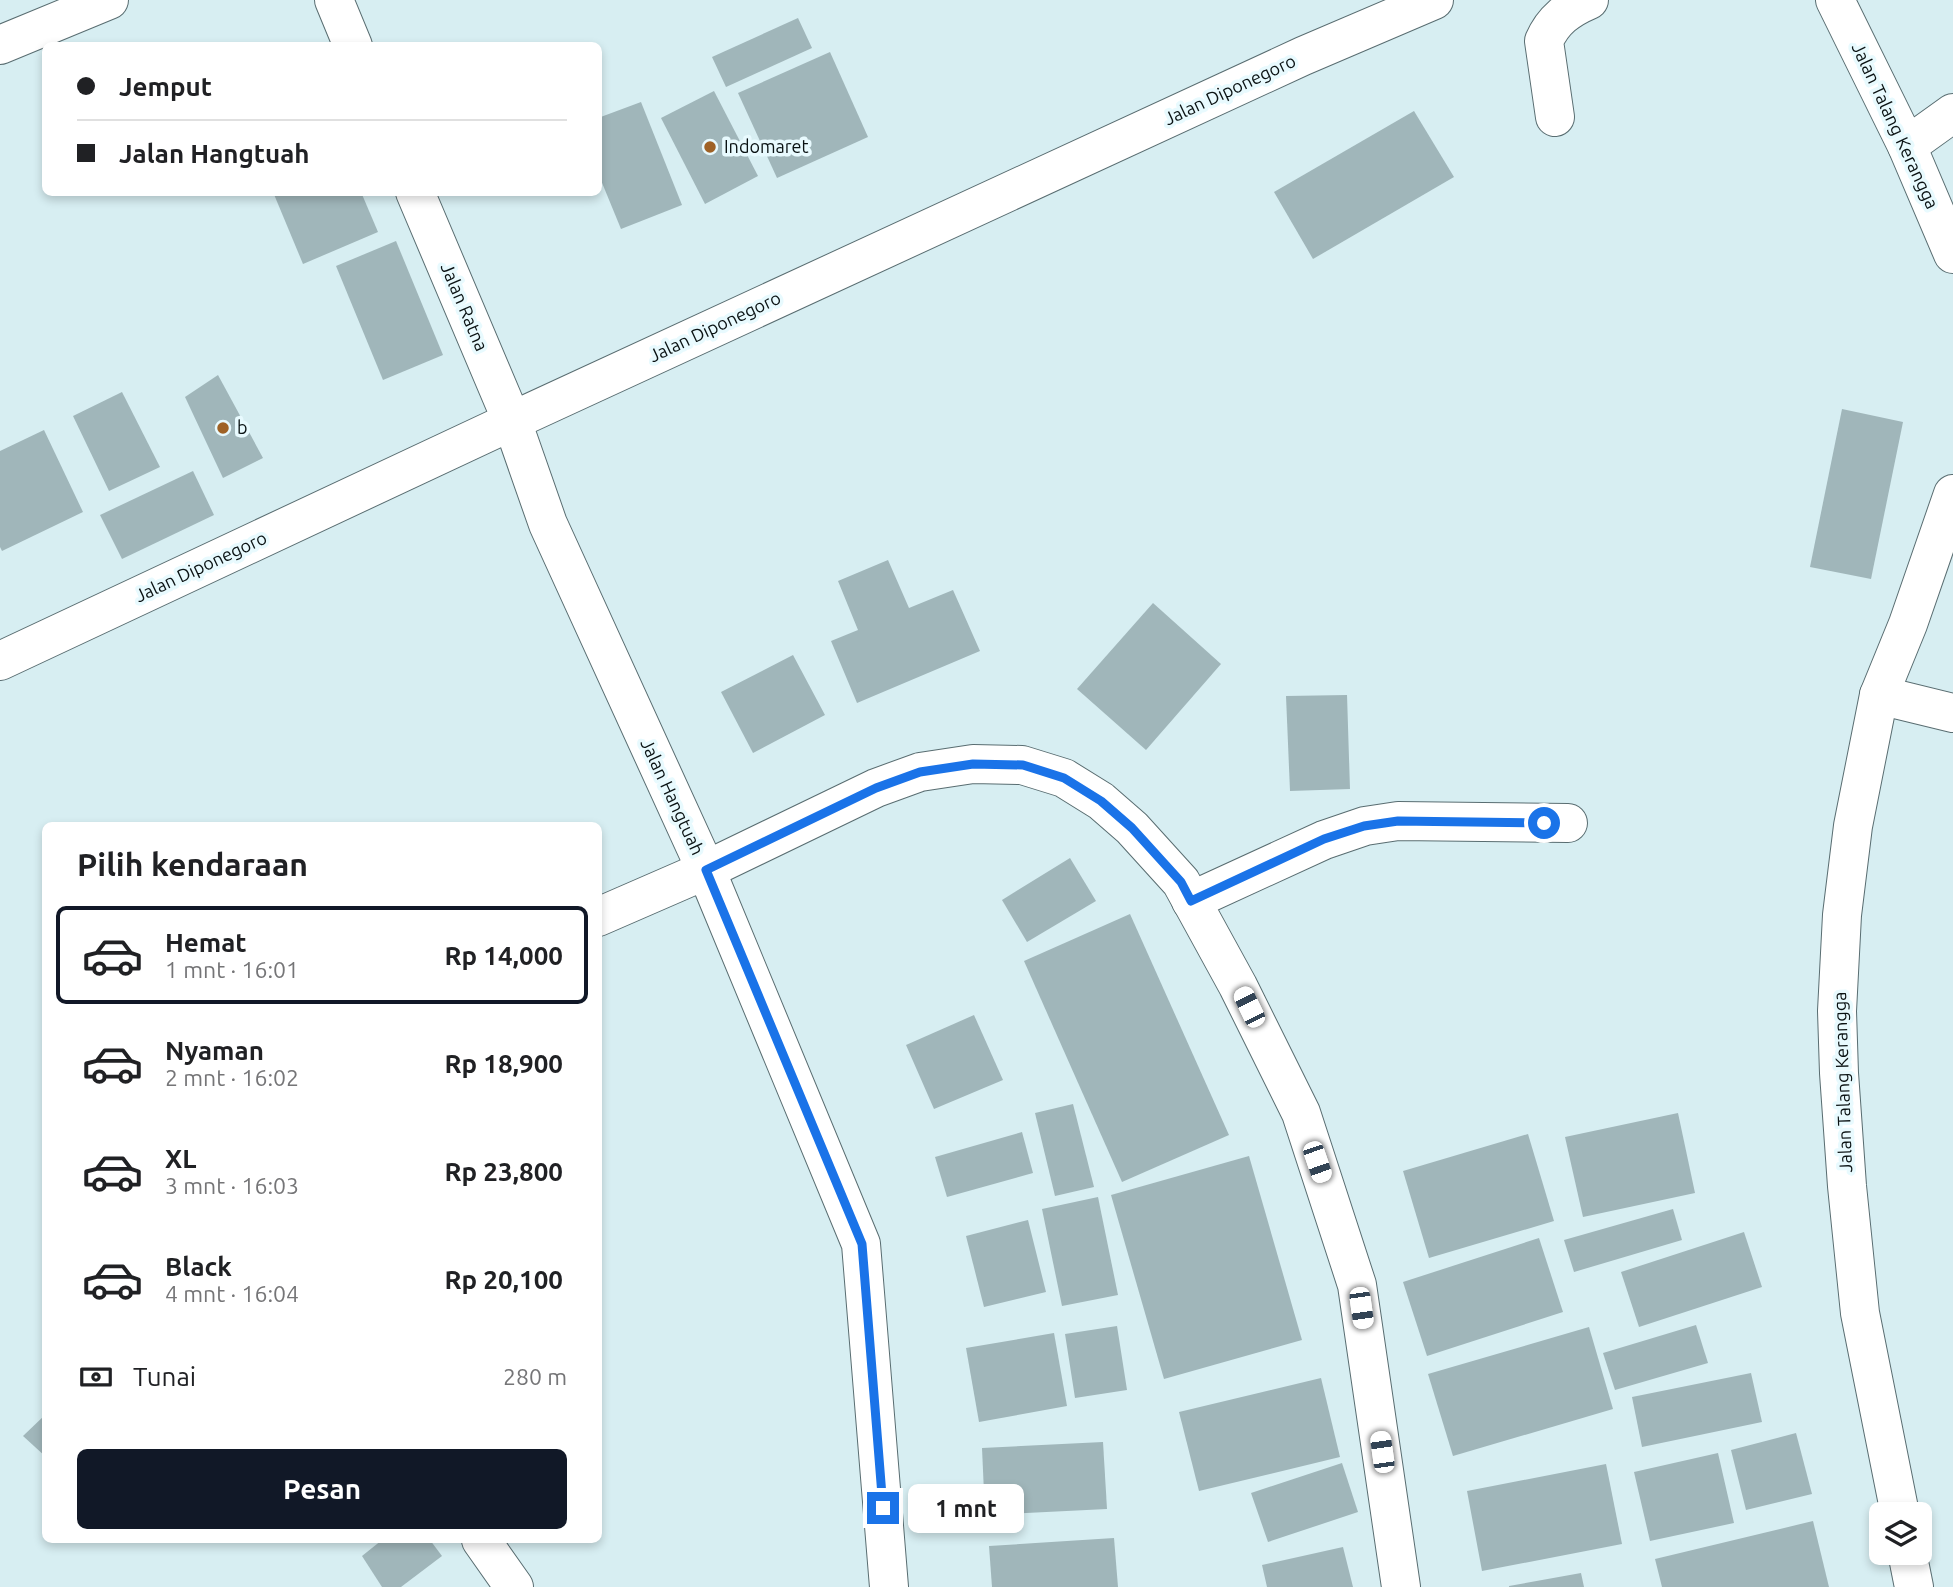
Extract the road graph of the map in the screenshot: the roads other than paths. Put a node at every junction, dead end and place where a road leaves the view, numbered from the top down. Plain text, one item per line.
1 (109, 0) edge
2 (334, 0) edge
3 (1434, 0) edge
4 (1835, 0) edge
5 (1568, 6) edge
6 (351, 42) edge
7 (0, 45) edge
8 (1953, 113) edge
9 (1555, 117) dead end
10 (1907, 146) junction
11 (417, 196) edge
12 (1953, 254) edge
13 (512, 421) junction
14 (1953, 494) edge
15 (0, 661) edge
16 (1879, 695) junction
17 (1953, 713) edge
18 (1568, 823) dead end
19 (706, 870) junction
20 (1191, 901) junction
21 (602, 915) edge
22 (1898, 1502) edge
23 (483, 1543) edge
24 (1910, 1565) edge
25 (514, 1587) edge
26 (889, 1587) edge
27 (1401, 1587) edge
28 (1914, 1587) edge

1 - 7 street
2 - 6 street
3 - 13 street, Jalan Diponegoro
4 - 10 street, Jalan Talang Kerangga
5 - 9 street
8 - 10 street
10 - 12 street, Jalan Talang Kerangga
11 - 13 street, Jalan Ratna
13 - 15 street, Jalan Diponegoro
13 - 19 street, Jalan Hangtuah
14 - 16 street, Jalan Talang Kerangga
16 - 17 street
16 - 22 street, Jalan Talang Kerangga
18 - 20 street
19 - 20 street
19 - 21 street
19 - 26 street, Jalan Hangtuah
20 - 27 street
23 - 25 street
24 - 28 street

